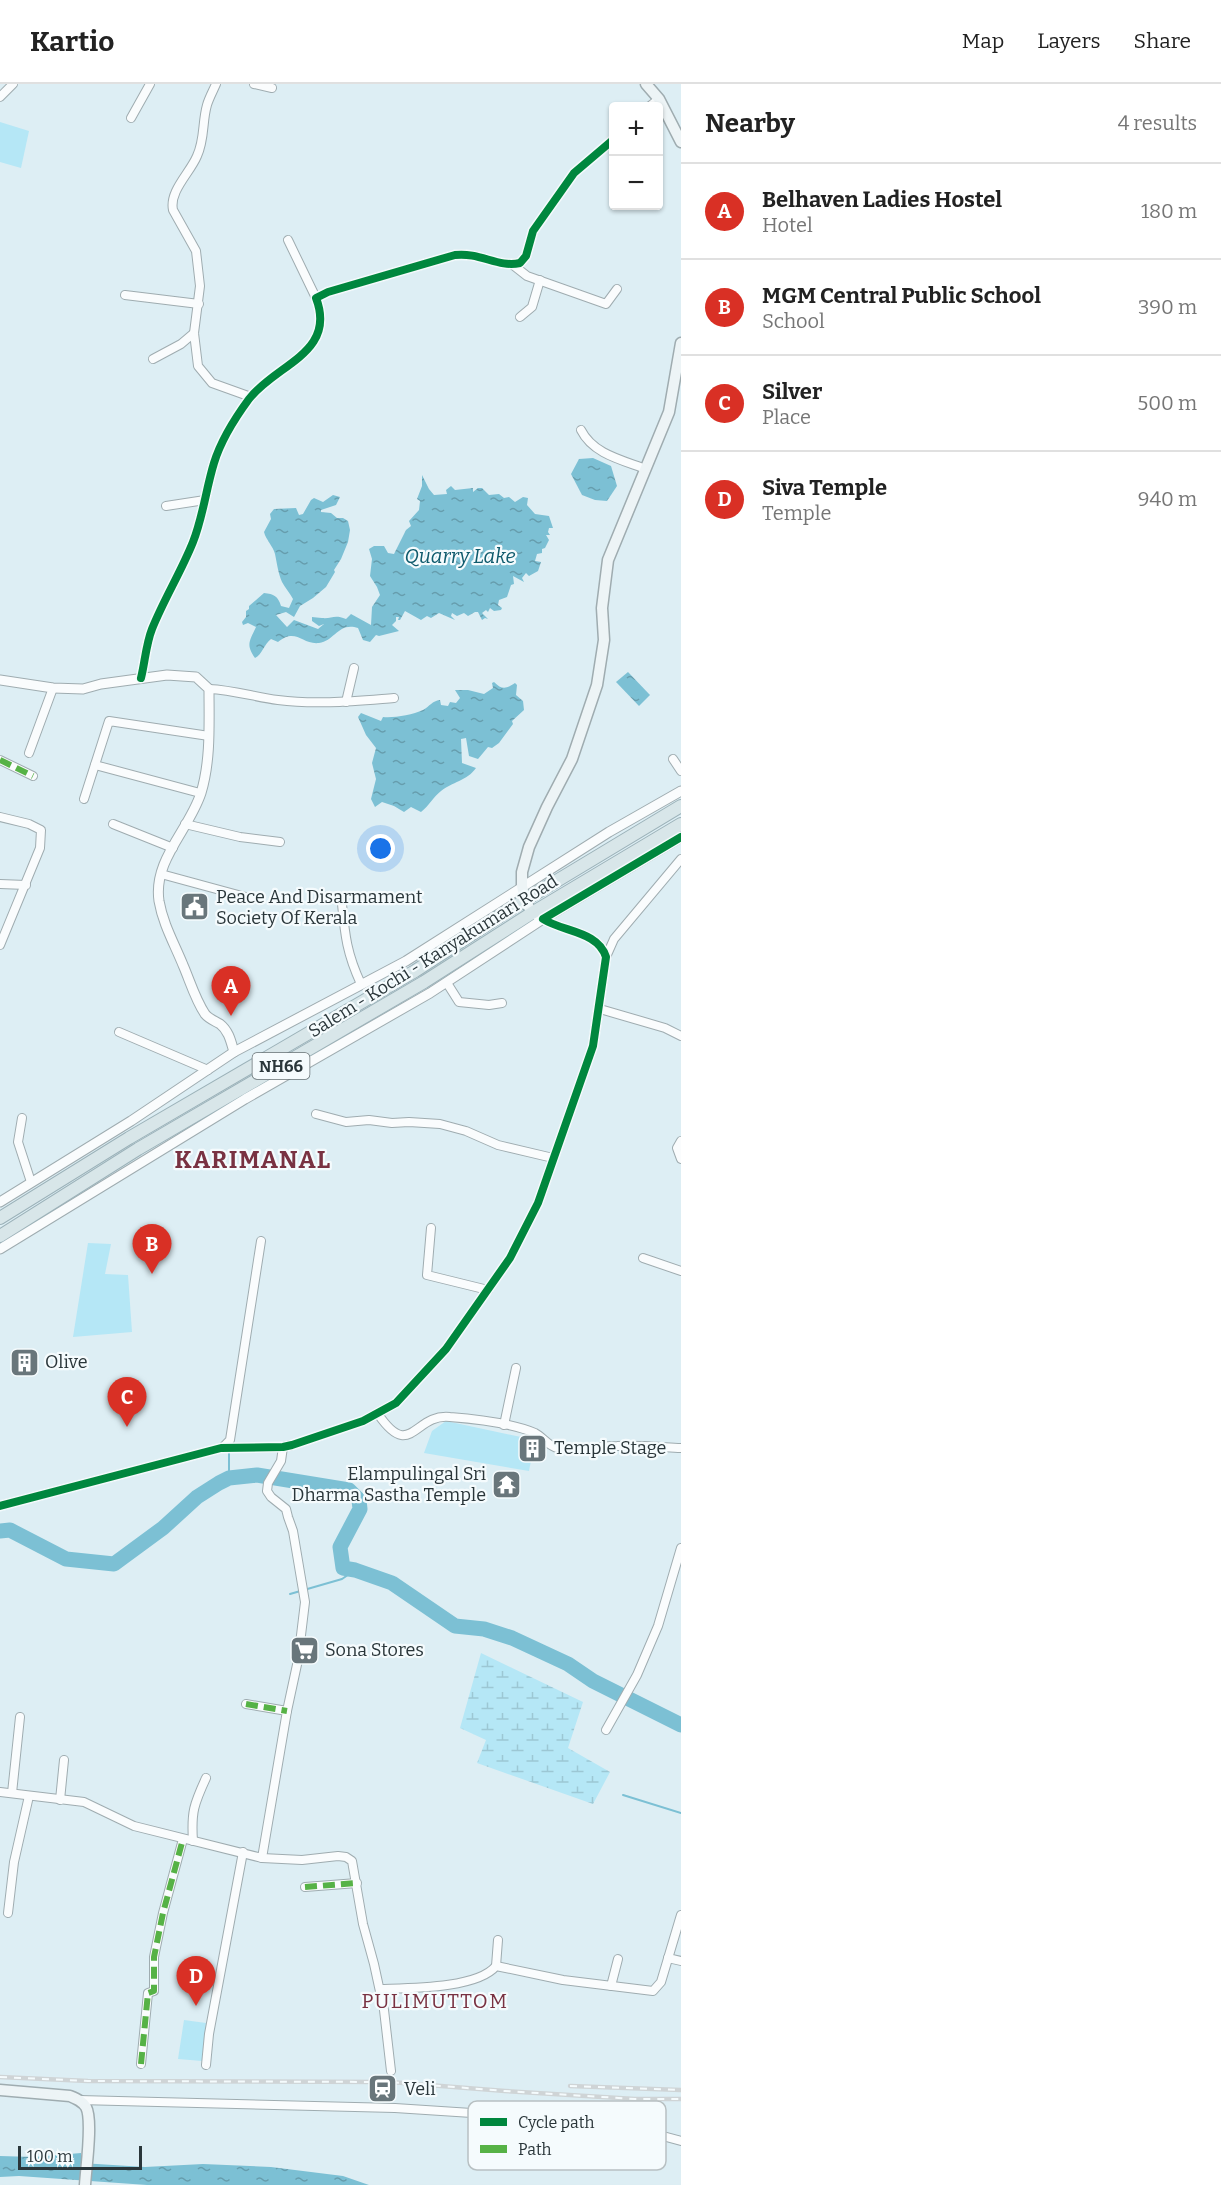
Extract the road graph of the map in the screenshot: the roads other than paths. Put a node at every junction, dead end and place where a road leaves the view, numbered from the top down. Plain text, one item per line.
1 (13, 84) edge
2 (150, 84) edge
3 (216, 84) edge
4 (254, 84) edge
5 (646, 84) edge
6 (272, 88) dead end
7 (0, 97) edge
8 (654, 102) edge
9 (663, 116) edge
10 (131, 118) dead end
11 (681, 142) edge
12 (609, 143) edge
13 (288, 240) dead end
14 (513, 265) junction
15 (540, 280) junction
16 (617, 289) dead end
17 (125, 296) dead end
18 (316, 298) junction
19 (199, 304) junction
20 (520, 317) dead end
21 (194, 333) junction
22 (681, 343) edge
23 (153, 359) dead end
24 (251, 397) junction
25 (581, 430) dead end
26 (646, 469) junction
27 (205, 500) junction
28 (166, 506) dead end
29 (354, 668) dead end
30 (141, 678) junction
31 (0, 680) edge
32 (53, 688) junction
33 (209, 689) junction
34 (394, 698) dead end
35 (346, 702) junction
36 (209, 735) junction
37 (29, 753) dead end
38 (673, 759) dead end
39 (0, 760) edge
40 (95, 765) junction
41 (681, 771) edge
42 (33, 776) dead end
43 (681, 791) edge
44 (200, 794) junction
45 (84, 800) dead end
46 (681, 806) edge
47 (0, 817) edge
48 (113, 824) dead end
49 (185, 824) junction
50 (681, 824) edge
51 (681, 837) edge
52 (280, 842) dead end
53 (173, 848) junction
54 (681, 859) edge
55 (160, 874) junction
56 (0, 884) edge
57 (26, 885) junction
58 (522, 886) junction
59 (253, 899) dead end
60 (525, 900) junction
61 (342, 904) dead end
62 (537, 916) junction
63 (0, 945) edge
64 (606, 957) junction
65 (447, 982) junction
66 (362, 984) junction
67 (502, 1003) dead end
68 (600, 1009) junction
69 (119, 1032) dead end
70 (681, 1036) edge
71 (234, 1052) junction
72 (208, 1070) junction
73 (316, 1114) dead end
74 (22, 1118) dead end
75 (681, 1141) edge
76 (553, 1158) junction
77 (681, 1159) edge
78 (31, 1182) junction
79 (0, 1202) edge
80 (0, 1218) edge
81 (431, 1228) dead end
82 (0, 1236) edge
83 (261, 1241) dead end
84 (0, 1249) edge
85 (643, 1258) dead end
86 (681, 1271) edge
87 (488, 1290) junction
88 (516, 1368) dead end
89 (378, 1414) junction
90 (504, 1425) junction
91 (283, 1447) junction
92 (221, 1448) junction
93 (681, 1448) edge
94 (0, 1506) edge
95 (681, 1548) edge
96 (246, 1704) dead end
97 (287, 1711) junction
98 (20, 1717) dead end
99 (606, 1730) dead end
100 (64, 1760) dead end
101 (206, 1778) dead end
102 (0, 1792) edge
103 (12, 1793) junction
104 (29, 1796) junction
105 (60, 1800) junction
106 (183, 1839) junction
107 (194, 1841) junction
108 (243, 1852) junction
109 (262, 1858) junction
110 (357, 1883) junction
111 (305, 1887) dead end
112 (8, 1913) dead end
113 (681, 1915) edge
114 (498, 1940) dead end
115 (668, 1958) junction
116 (618, 1959) dead end
117 (681, 1961) edge
118 (496, 1966) junction
119 (611, 1986) junction
120 (380, 1989) junction
121 (141, 2064) dead end
122 (206, 2065) dead end
123 (391, 2071) dead end
124 (0, 2090) edge
125 (79, 2100) junction
126 (468, 2113) edge
127 (666, 2137) edge
128 (681, 2141) edge
129 (85, 2185) edge

1 - 7 street
2 - 10 street
3 - 19 street
4 - 6 street
5 - 8 main road
9 - 11 main road
12 - 14 street
13 - 18 street
14 - 15 street
14 - 18 street
15 - 16 street
15 - 20 street
17 - 19 street
18 - 24 street
19 - 21 street
21 - 23 street
21 - 24 street
22 - 26 main road
24 - 27 street
25 - 26 street
26 - 58 main road
27 - 28 street
27 - 30 street
29 - 35 street
30 - 32 street
30 - 33 street
31 - 32 street
32 - 37 street
33 - 35 street
33 - 36 street
34 - 35 street
36 - 40 street
36 - 44 street
38 - 41 street
39 - 42 street
40 - 44 street
40 - 45 street
43 - 58 street
44 - 49 street
46 - 60 highway, Salem - Kochi - Kanyakumari Road / NH66
47 - 57 street
48 - 53 street
49 - 52 street
49 - 53 street
50 - 62 highway, Salem - Kochi - Kanyakumari Road / NH66
51 - 62 street
53 - 55 street
54 - 64 street
55 - 59 street
55 - 71 street
56 - 57 street
57 - 63 street
58 - 60 main road
58 - 66 street
60 - 62 main road
60 - 80 highway, Salem - Kochi - Kanyakumari Road / NH66
61 - 66 street
62 - 64 street
62 - 65 street
62 - 82 highway, Salem - Kochi - Kanyakumari Road / NH66
64 - 68 street
65 - 67 street
65 - 84 street
66 - 71 street
68 - 70 street
68 - 76 street
69 - 72 street
71 - 72 street
72 - 78 street
73 - 76 street
74 - 78 street
75 - 77 street
76 - 87 street
78 - 79 street
81 - 87 street
83 - 92 street
85 - 86 street
87 - 89 street
88 - 90 street
89 - 90 street
89 - 91 street
90 - 93 street
91 - 92 street
91 - 97 street
92 - 94 street
95 - 99 street
96 - 97 street
97 - 109 street
98 - 103 street
100 - 105 street
101 - 107 street
102 - 103 street
103 - 104 street
104 - 105 street
104 - 112 street
105 - 106 street
106 - 107 street
106 - 121 street
107 - 108 street
108 - 109 street
108 - 122 street
109 - 110 street
110 - 111 street
110 - 120 street
113 - 115 street
114 - 118 street
115 - 117 street
115 - 119 street
116 - 119 street
118 - 119 street
118 - 120 street
120 - 123 street
124 - 125 main road
125 - 126 street
125 - 129 main road
127 - 128 street

